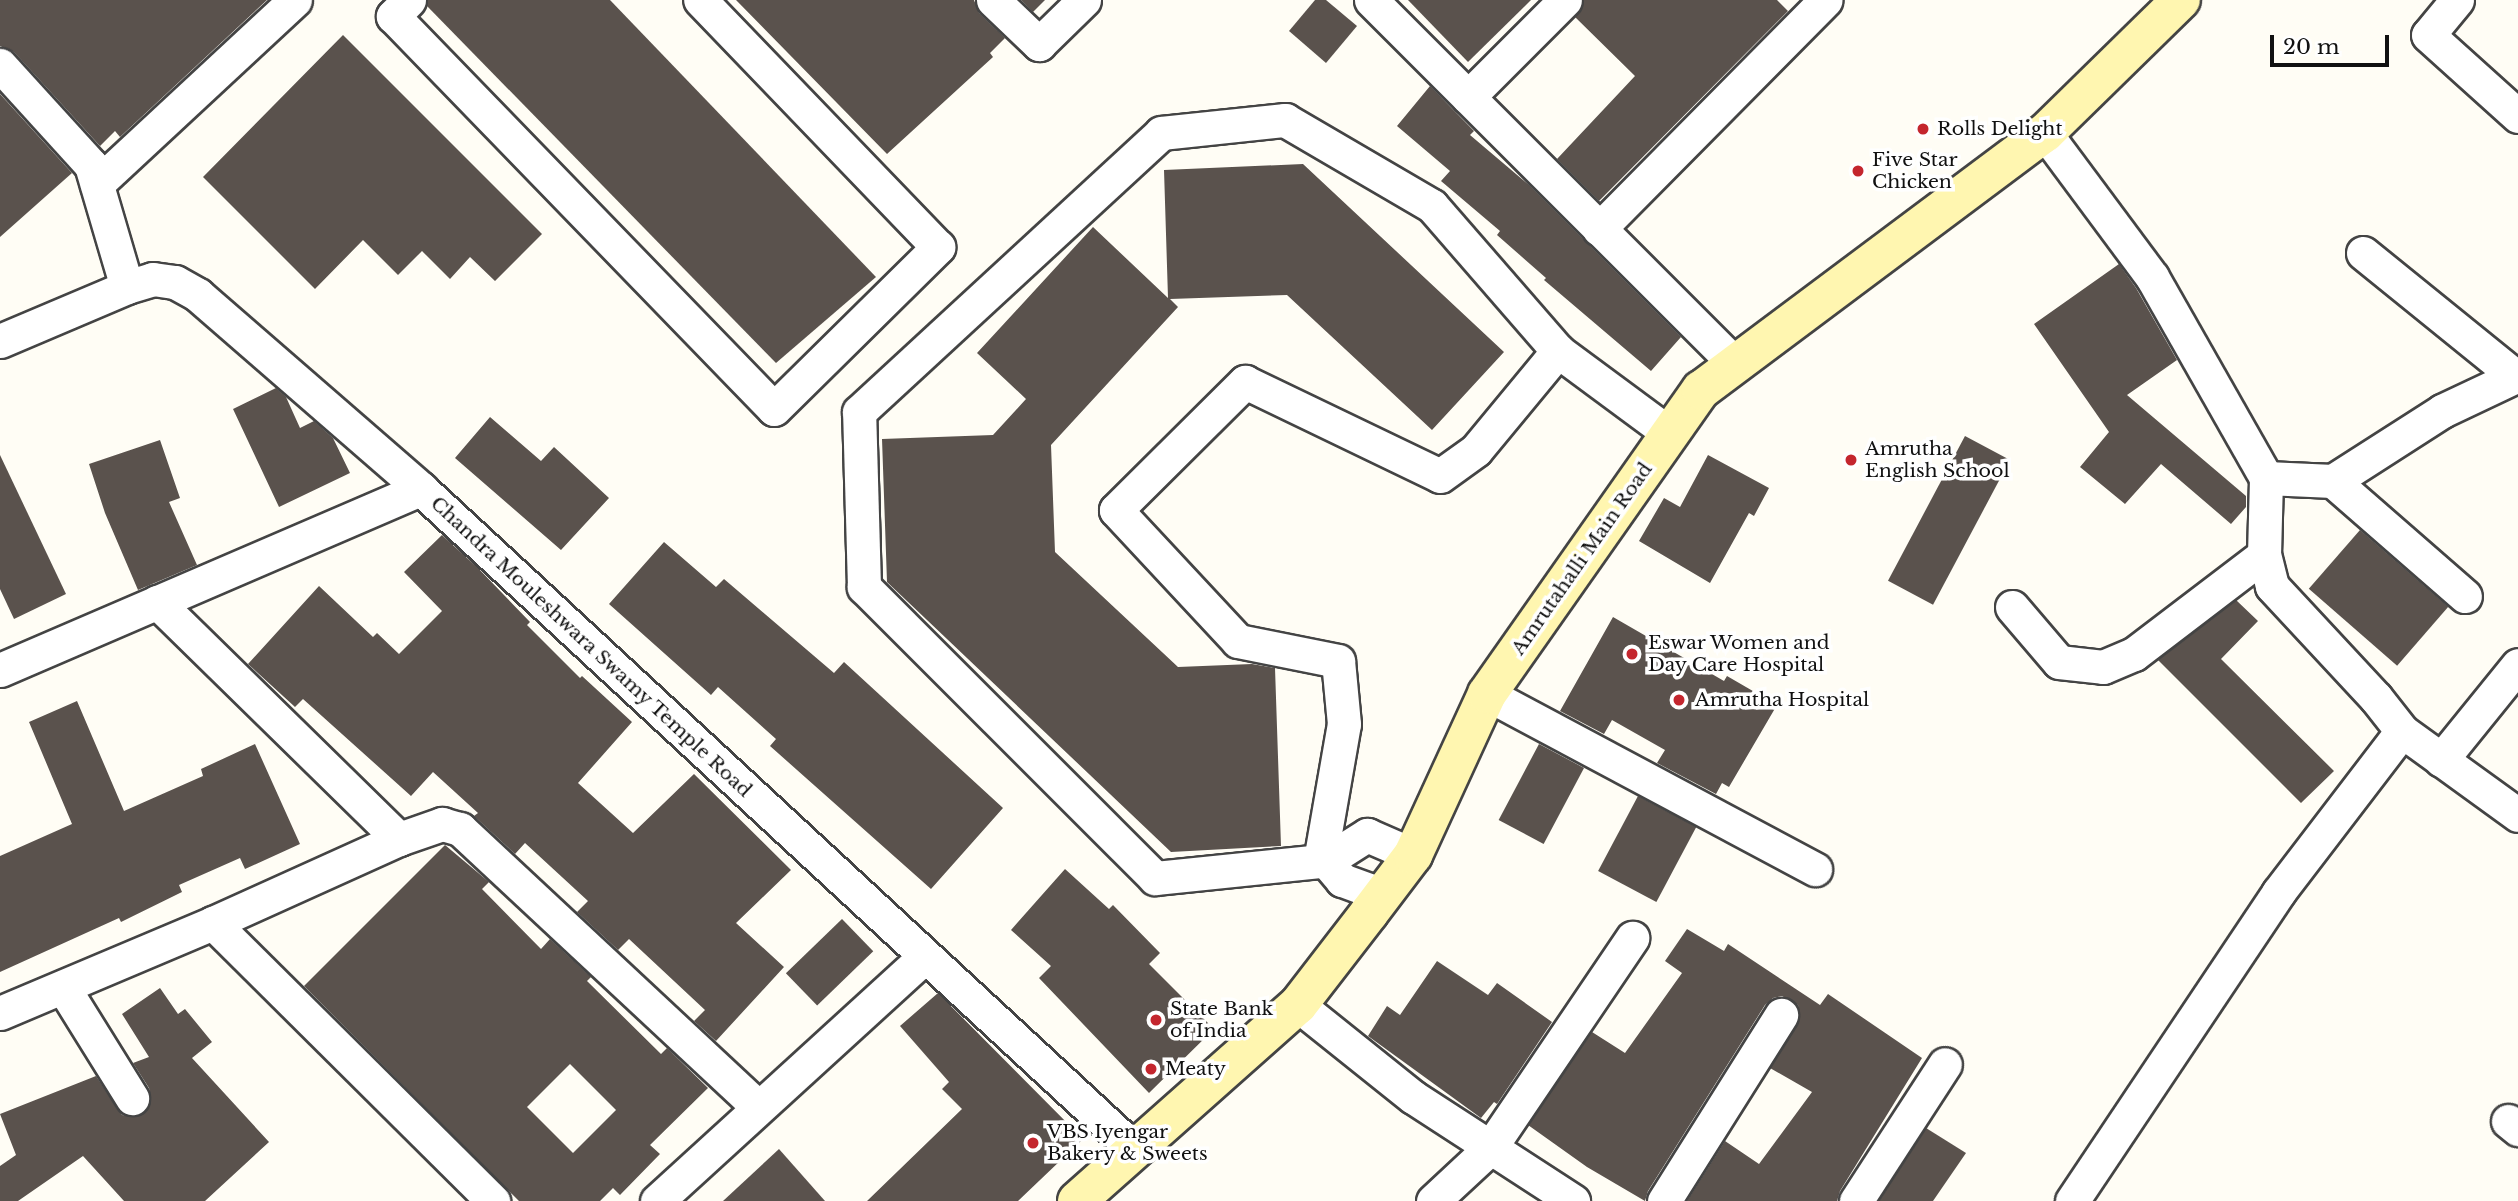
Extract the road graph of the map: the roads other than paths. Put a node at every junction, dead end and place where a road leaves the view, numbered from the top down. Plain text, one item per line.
1 (296, 0) edge
2 (409, 0) edge
3 (700, 0) edge
4 (993, 0) edge
5 (1084, 0) edge
6 (1371, 0) edge
7 (1565, 0) edge
8 (1826, 0) edge
9 (2181, 0) edge
10 (2457, 0) edge
11 (0, 65) edge
12 (1468, 97) junction
13 (2518, 116) edge
14 (2045, 133) junction
15 (97, 184) junction
16 (1599, 229) junction
17 (2363, 253) dead end
18 (127, 287) junction
19 (0, 341) edge
20 (1558, 351) junction
21 (1735, 364) junction
22 (2514, 382) edge
23 (1670, 434) junction
24 (2266, 478) junction
25 (2333, 481) junction
26 (421, 489) junction
27 (2264, 555) junction
28 (2465, 596) dead end
29 (157, 602) junction
30 (2012, 607) dead end
31 (2518, 665) edge
32 (0, 670) edge
33 (1487, 694) junction
34 (2402, 731) junction
35 (2441, 760) junction
36 (2518, 815) edge
37 (399, 839) junction
38 (1413, 855) junction
39 (1323, 861) junction
40 (1815, 869) dead end
41 (1383, 895) junction
42 (213, 923) junction
43 (1632, 938) dead end
44 (925, 956) junction
45 (63, 987) junction
46 (1298, 1005) junction
47 (0, 1013) edge
48 (1781, 1015) dead end
49 (1945, 1064) dead end
50 (132, 1098) dead end
51 (758, 1107) junction
52 (1490, 1148) junction
53 (1135, 1150) junction
54 (493, 1201) edge
55 (657, 1201) edge
56 (1077, 1201) edge
57 (1433, 1201) edge
58 (1573, 1201) edge
59 (1664, 1201) edge
60 (1856, 1201) edge
61 (2072, 1201) edge

1 - 15 street
2 - 3 street
4 - 5 street
6 - 12 street
7 - 12 street
8 - 16 street
9 - 14 street, Amrutahalli Main Road
10 - 13 street
11 - 15 street
12 - 16 street
14 - 21 street, Amrutahalli Main Road
14 - 24 street
15 - 18 street
16 - 21 street
17 - 22 street
18 - 19 street, Chandra Mouleshwara Swamy Temple Road
18 - 26 street, Chandra Mouleshwara Swamy Temple Road
20 - 23 street
20 - 39 street
20 - 39 street
21 - 23 street, Amrutahalli Main Road
22 - 25 street
23 - 33 street, Amrutahalli Main Road
24 - 25 street
24 - 27 street
25 - 28 street
26 - 29 street
26 - 44 street, Chandra Mouleshwara Swamy Temple Road
27 - 30 street
27 - 34 street
29 - 32 street
29 - 37 street
31 - 35 street
33 - 38 street, Amrutahalli Main Road
33 - 40 street
34 - 35 street
34 - 61 street
35 - 36 street
37 - 42 street
37 - 51 street
38 - 39 street
38 - 41 street, Amrutahalli Main Road
39 - 41 street
41 - 46 street, Amrutahalli Main Road
42 - 45 street
42 - 54 street
43 - 52 street
44 - 51 street
44 - 53 street, Chandra Mouleshwara Swamy Temple Road
45 - 47 street
45 - 50 street
46 - 52 street
46 - 53 street, Amrutahalli Main Road
48 - 59 street
49 - 60 street
51 - 55 street
52 - 57 street
52 - 58 street
53 - 56 street, Amrutahalli Main Road

